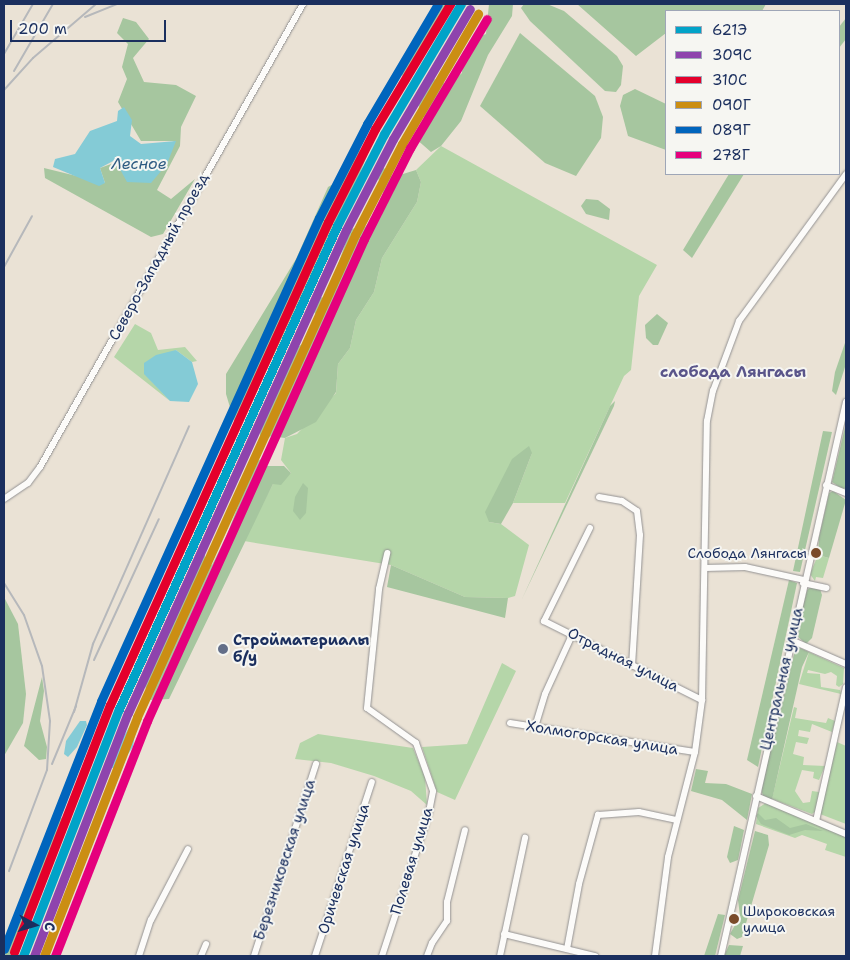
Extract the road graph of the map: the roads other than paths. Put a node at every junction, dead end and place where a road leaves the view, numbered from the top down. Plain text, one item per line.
1 (303, 4) edge
2 (846, 174) edge
3 (846, 402) edge
4 (826, 485) junction
5 (846, 494) edge
6 (599, 497) dead end
7 (4, 499) edge
8 (590, 528) dead end
9 (387, 553) dead end
10 (705, 568) junction
11 (804, 581) junction
12 (826, 588) dead end
13 (572, 635) junction
14 (791, 640) junction
15 (846, 664) edge
16 (632, 666) junction
17 (846, 687) edge
18 (702, 700) junction
19 (510, 723) dead end
20 (535, 727) junction
21 (695, 752) junction
22 (316, 764) dead end
23 (372, 782) dead end
24 (756, 796) junction
25 (677, 820) junction
26 (816, 821) junction
27 (465, 830) dead end
28 (846, 834) edge
29 (525, 838) dead end
30 (188, 849) dead end
31 (504, 934) junction
32 (206, 944) dead end
33 (567, 950) junction
34 (139, 956) edge
35 (201, 956) edge
36 (254, 956) edge
37 (315, 956) edge
38 (382, 956) edge
39 (427, 956) edge
40 (500, 956) edge
41 (596, 956) edge
42 (655, 956) edge
43 (721, 956) edge

1 - 7 street, Северо-Западный проезд
2 - 10 street
3 - 4 street, Центральная улица
4 - 5 street
4 - 11 street, Центральная улица
6 - 16 street
8 - 13 street, Отрадная улица
9 - 38 street, Полевая улица
10 - 11 street
10 - 18 street
11 - 12 street
11 - 14 street, Центральная улица
13 - 16 street, Отрадная улица
13 - 20 street
14 - 15 street
14 - 24 street, Центральная улица
16 - 18 street, Отрадная улица
17 - 26 street
18 - 21 street
19 - 20 street, Холмогорская улица
20 - 21 street, Холмогорская улица
21 - 25 street
22 - 36 street, Березниковская улица
23 - 37 street, Оричевская улица
24 - 26 street
24 - 43 street, Центральная улица
25 - 33 street
25 - 42 street
26 - 28 street
27 - 39 street
29 - 31 street
30 - 34 street
31 - 33 street
31 - 40 street
32 - 35 street
33 - 41 street

